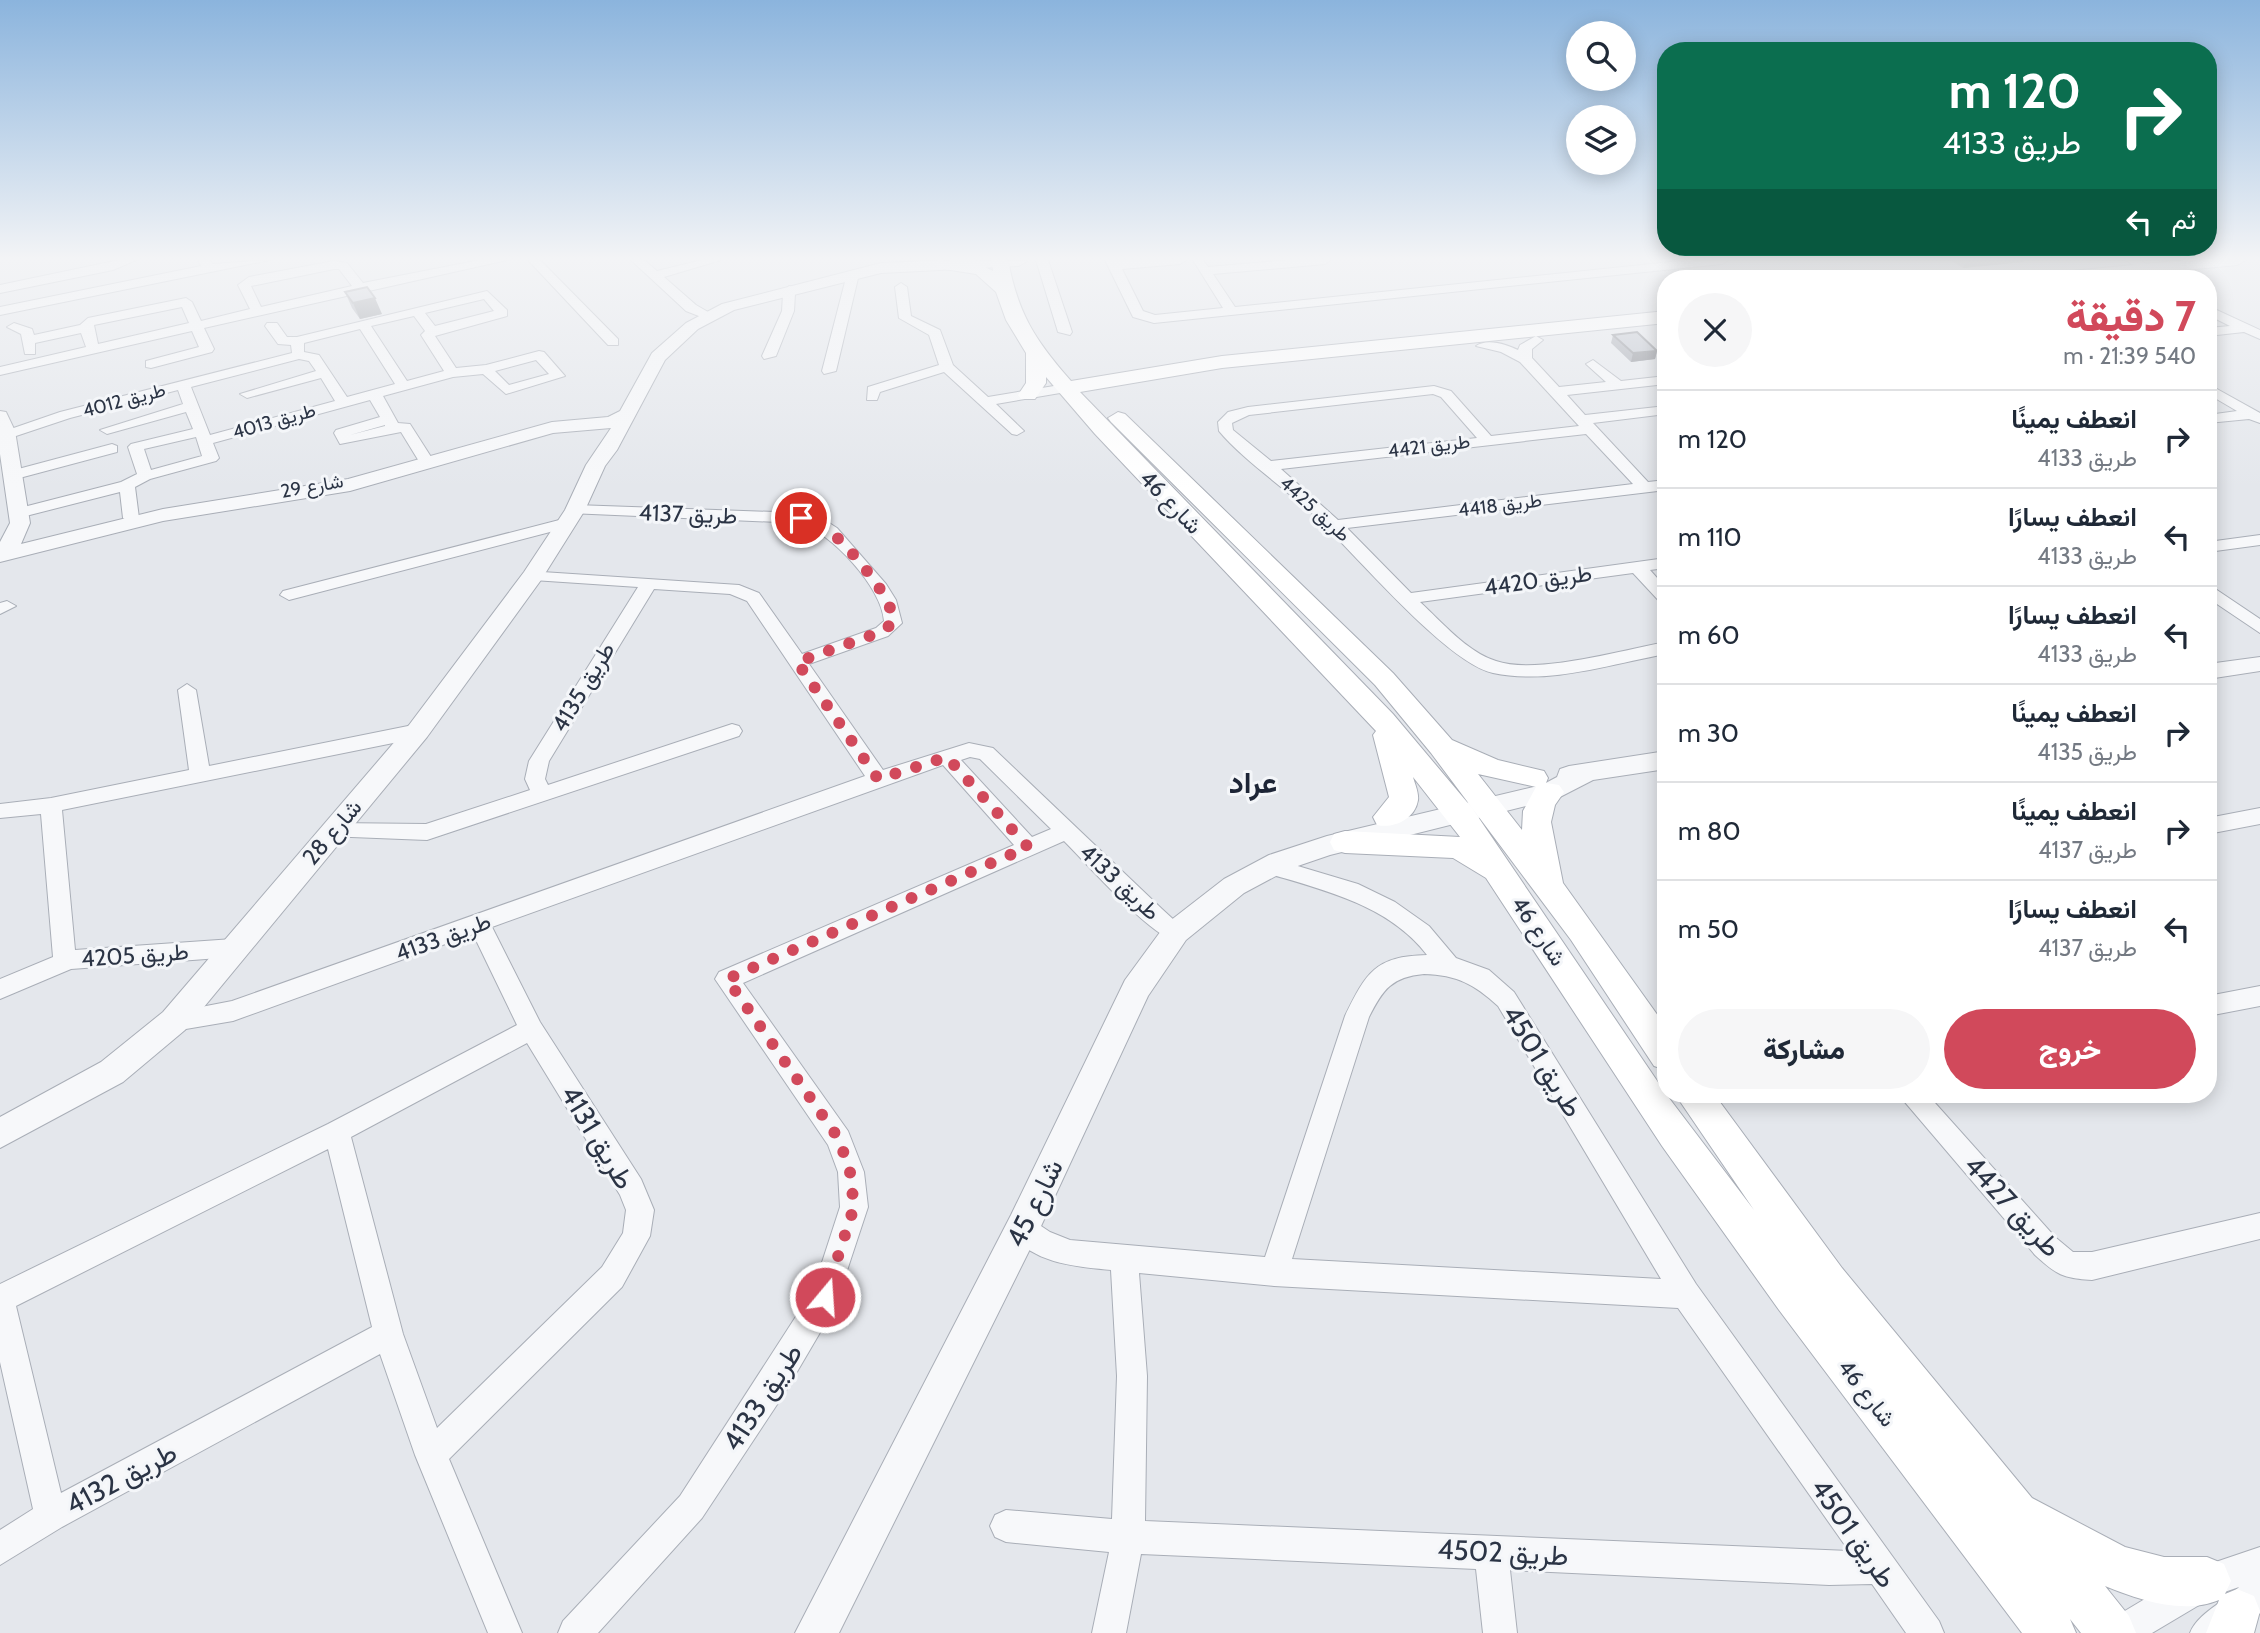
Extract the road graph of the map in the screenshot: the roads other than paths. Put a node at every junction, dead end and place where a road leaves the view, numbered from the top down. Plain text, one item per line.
1 (28, 336) edge
2 (44, 336) edge
3 (90, 336) edge
4 (147, 336) edge
5 (202, 336) edge
6 (279, 336) edge
7 (330, 336) edge
8 (371, 336) edge
9 (429, 336) edge
10 (607, 336) edge
11 (666, 336) edge
12 (679, 336) edge
13 (776, 336) edge
14 (838, 336) edge
15 (936, 336) edge
16 (1025, 336) edge
17 (1048, 336) edge
18 (1484, 336) edge
19 (1574, 336) edge
20 (30, 340) junction
21 (1536, 340) junction
22 (613, 342) dead end
23 (1483, 346) junction
24 (298, 348) junction
25 (93, 349) junction
26 (1035, 353) junction
27 (769, 356) dead end
28 (1525, 359) junction
29 (30, 364) junction
30 (150, 364) dead end
31 (1593, 364) dead end
32 (947, 367) junction
33 (486, 369) dead end
34 (0, 371) edge
35 (830, 371) dead end
36 (325, 373) junction
37 (452, 373) junction
38 (1155, 378) junction
39 (1657, 380) edge
40 (183, 384) junction
41 (1617, 385) junction
42 (1081, 386) junction
43 (404, 387) junction
44 (627, 389) junction
45 (1557, 392) junction
46 (247, 394) dead end
47 (374, 394) junction
48 (2217, 394) edge
49 (1028, 395) junction
50 (872, 397) dead end
51 (343, 401) junction
52 (192, 406) junction
53 (990, 406) junction
54 (98, 407) junction
55 (1657, 412) edge
56 (2255, 417) edge
57 (618, 419) junction
58 (2217, 419) edge
59 (568, 422) junction
60 (1586, 424) junction
61 (3, 426) edge
62 (107, 430) junction
63 (1017, 431) dead end
64 (1131, 431) junction
65 (203, 436) junction
66 (1486, 439) junction
67 (136, 447) junction
68 (112, 449) junction
69 (598, 454) junction
70 (425, 460) junction
71 (1268, 466) junction
72 (145, 476) junction
73 (9, 481) edge
74 (127, 485) junction
75 (1657, 486) edge
76 (1644, 487) junction
77 (571, 517) junction
78 (19, 518) junction
79 (131, 518) junction
80 (1335, 525) junction
81 (2260, 540) edge
82 (39, 542) junction
83 (2217, 546) edge
84 (6, 550) edge
85 (1657, 564) edge
86 (1637, 567) junction
87 (533, 575) junction
88 (649, 583) junction
89 (1657, 588) edge
90 (289, 595) dead end
91 (2217, 596) edge
92 (1409, 598) junction
93 (2260, 627) edge
94 (1657, 650) edge
95 (797, 662) junction
96 (2260, 664) edge
97 (2217, 671) edge
98 (187, 690) dead end
99 (1383, 722) junction
100 (418, 731) junction
101 (732, 731) dead end
102 (1441, 746) junction
103 (947, 757) junction
104 (1657, 762) edge
105 (200, 774) junction
106 (878, 779) junction
107 (1542, 785) junction
108 (542, 795) junction
109 (1469, 804) junction
110 (51, 805) junction
111 (0, 811) edge
112 (2260, 816) edge
113 (1388, 817) junction
114 (2217, 824) edge
115 (334, 831) junction
116 (1066, 831) junction
117 (1336, 844) junction
118 (1028, 847) junction
119 (1272, 866) junction
120 (1505, 880) junction
121 (1553, 894) junction
122 (479, 924) junction
123 (1175, 932) junction
124 (233, 948) junction
125 (69, 960) junction
126 (1448, 966) junction
127 (0, 989) edge
128 (2260, 996) edge
129 (2217, 1004) edge
130 (174, 1021) junction
131 (531, 1029) junction
132 (1657, 1042) edge
133 (1699, 1103) edge
134 (1919, 1103) edge
135 (337, 1132) junction
136 (0, 1133) edge
137 (2260, 1226) edge
138 (1023, 1227) junction
139 (1124, 1258) junction
140 (1274, 1272) junction
141 (1686, 1294) junction
142 (0, 1299) edge
143 (388, 1334) junction
144 (431, 1455) junction
145 (2003, 1499) junction
146 (51, 1516) junction
147 (1006, 1526) dead end
148 (1128, 1537) junction
149 (0, 1549) edge
150 (1491, 1551) junction
151 (2260, 1563) edge
152 (1878, 1567) junction
153 (2228, 1610) edge
154 (505, 1633) edge
155 (575, 1633) edge
156 (816, 1633) edge
157 (1109, 1633) edge
158 (1500, 1633) edge
159 (1927, 1633) edge
160 (2052, 1633) edge
161 (2112, 1633) edge
162 (2120, 1633) edge

1 - 20 street
2 - 20 street
3 - 25 street
4 - 25 street
5 - 30 street
6 - 24 street
7 - 24 street, طريق 4012
8 - 43 street
9 - 37 street
10 - 22 street
11 - 44 street, شارع 28
12 - 57 street, شارع 28
13 - 27 street
14 - 35 street
15 - 32 street
16 - 26 main road, شارع 46
17 - 42 main road, شارع 46
18 - 38 main road
19 - 21 main road
20 - 29 street
21 - 23 main road
21 - 28 street
23 - 28 street
23 - 38 main road
24 - 36 street, طريق 4013
24 - 40 street, طريق 4012
25 - 29 street
26 - 42 main road, شارع 46
26 - 49 main road
28 - 45 street
29 - 34 street
31 - 41 street
32 - 50 street
32 - 53 street
33 - 37 street, طريق 4013
36 - 46 street, طريق 4013
36 - 51 street, طريق 4013
37 - 43 street, طريق 4013
38 - 42 main road
38 - 42 main road
38 - 64 main road
39 - 41 street
40 - 52 street
40 - 54 street, طريق 4012
41 - 45 street
42 - 49 street
42 - 53 street
42 - 64 main road, شارع 46
42 - 99 main road, شارع 46
43 - 47 street, طريق 4013
44 - 57 street, شارع 28
44 - 59 street
45 - 60 street
47 - 51 street, طريق 4013
47 - 70 street
48 - 56 street
49 - 53 street
51 - 65 street, طريق 4013
52 - 62 street
52 - 65 street
53 - 63 street
54 - 61 street, طريق 4012
54 - 62 street
55 - 60 street, طريق 4421
56 - 58 street
57 - 59 street, شارع 29
57 - 69 street, شارع 28
59 - 69 street
59 - 70 street, شارع 29
59 - 82 street, شارع 29
60 - 66 street, طريق 4421
60 - 76 street
61 - 73 street
62 - 68 street
64 - 102 main road, شارع 46
65 - 67 street, طريق 4013
65 - 72 street
66 - 71 street, طريق 4421
66 - 71 street, طريق 4425
67 - 68 street, طريق 4013
67 - 72 street
68 - 73 street, طريق 4013
69 - 77 street, شارع 28
70 - 79 street, شارع 29
71 - 80 street, طريق 4425
72 - 74 street
73 - 78 street
74 - 78 street
74 - 79 street
75 - 76 street, طريق 4418
76 - 80 street, طريق 4418
77 - 87 street, شارع 28
77 - 90 street
77 - 95 street, طريق 4137
78 - 82 street
78 - 84 street
79 - 82 street, شارع 29
80 - 92 street, طريق 4425
81 - 83 street
82 - 84 street, شارع 29
85 - 86 street, طريق 4420
86 - 89 street
86 - 92 street, طريق 4420
87 - 88 street
87 - 100 street, شارع 28
88 - 95 street
88 - 108 street, طريق 4135
91 - 93 street
92 - 94 street, طريق 4425
95 - 106 street
96 - 97 street
98 - 105 street
99 - 109 main road, شارع 46
99 - 113 main road
100 - 105 street
100 - 115 street, شارع 28
101 - 108 street
102 - 107 main road
102 - 109 main road, شارع 46
103 - 106 street, طريق 4133
103 - 116 street, طريق 4133
103 - 118 street
104 - 107 street
105 - 110 street
106 - 122 street, طريق 4133
107 - 109 street
107 - 121 main road
108 - 115 street
109 - 113 street, شارع 45
109 - 117 street, شارع 45
109 - 120 main road, شارع 46
109 - 121 main road, شارع 46
110 - 111 street
110 - 125 street, طريق 4205
112 - 114 street
113 - 117 street, شارع 45
115 - 124 street, شارع 28
116 - 118 street, طريق 4133
116 - 123 street, طريق 4133
117 - 119 street, شارع 45
117 - 120 main road
118 - 155 street, طريق 4133
119 - 123 street, شارع 45
119 - 126 street
120 - 160 main road, شارع 46
121 - 132 main road, شارع 46
122 - 130 street, طريق 4133
122 - 131 street, طريق 4131
123 - 138 street, شارع 45
124 - 125 street, طريق 4205
124 - 130 street, شارع 28
125 - 127 street
126 - 140 street, طريق 4501
126 - 141 street, طريق 4501
128 - 129 street
130 - 136 street, شارع 28
131 - 135 street, طريق 4132
131 - 144 street, طريق 4131
133 - 145 main road, شارع 46
134 - 137 street, طريق 4427
135 - 142 street, طريق 4132
135 - 143 street
138 - 139 street
138 - 156 street, شارع 45
139 - 140 street
139 - 148 street
140 - 141 street
141 - 152 street, طريق 4501
142 - 146 street, طريق 4132
143 - 144 street
143 - 146 street, طريق 4132
144 - 154 street
145 - 153 main road
145 - 161 main road, شارع 46
146 - 149 street
147 - 148 street, طريق 4502
148 - 150 street, طريق 4502
148 - 157 street
150 - 152 street, طريق 4502
150 - 158 street
151 - 153 street
152 - 159 street, طريق 4501
153 - 162 street

